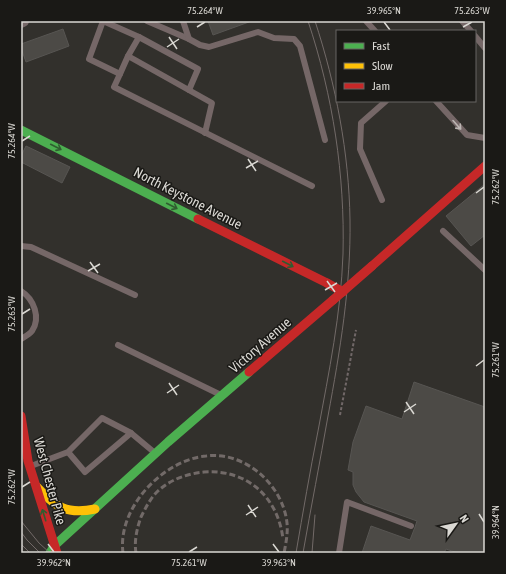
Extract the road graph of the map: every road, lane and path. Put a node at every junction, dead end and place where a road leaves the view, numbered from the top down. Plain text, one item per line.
1 (103, 21) edge
2 (147, 21) edge
3 (183, 21) edge
4 (366, 21) edge
5 (462, 21) edge
6 (374, 30) edge
7 (470, 30) edge
8 (139, 37) junction
9 (476, 37) edge
10 (189, 39) junction
11 (485, 48) edge
12 (128, 56) junction
13 (120, 74) junction
14 (189, 90) junction
15 (385, 102) edge
16 (437, 102) edge
17 (21, 130) edge
18 (205, 133) junction
19 (484, 137) edge
20 (325, 140) dead end
21 (485, 166) edge
22 (312, 186) dead end
23 (382, 200) dead end
24 (443, 231) dead end
25 (21, 246) edge
26 (485, 270) edge
27 (21, 291) edge
28 (343, 292) junction
29 (135, 295) dead end
30 (356, 330) dead end
31 (21, 339) edge
32 (118, 345) dead end
33 (222, 395) junction
34 (340, 415) dead end
35 (21, 416) edge
36 (131, 433) junction
37 (68, 452) junction
38 (156, 454) junction
39 (30, 466) junction
40 (21, 475) edge
41 (34, 483) junction
42 (94, 509) junction
43 (411, 526) dead end
44 (54, 551) edge
45 (339, 553) edge

1 - 8 lane
1 - 13 lane
2 - 10 lane
3 - 10 lane
4 - 6 lane
5 - 7 lane
8 - 12 lane
8 - 14 lane
9 - 11 lane
10 - 20 lane
12 - 13 lane
12 - 14 lane
13 - 18 lane
14 - 18 lane
15 - 23 lane
16 -> 19 lane
17 -> 28 street, North Keystone Avenue, bridge
18 - 22 lane
21 - 28 street, Victory Avenue, bridge
24 - 26 lane
25 - 29 lane
27 - 31 lane
28 - 33 street, Victory Avenue, bridge
30 - 34 path
32 - 33 lane
33 - 38 street, Victory Avenue
35 - 39 street, West Chester Pike
36 - 37 lane
36 - 37 lane
36 - 38 lane
37 - 39 lane
38 - 42 street, Victory Avenue
39 - 41 street, West Chester Pike
40 - 41 street
41 - 42 street
44 -> 41 street, West Chester Pike
42 - 44 street, Victory Avenue
43 - 45 lane

